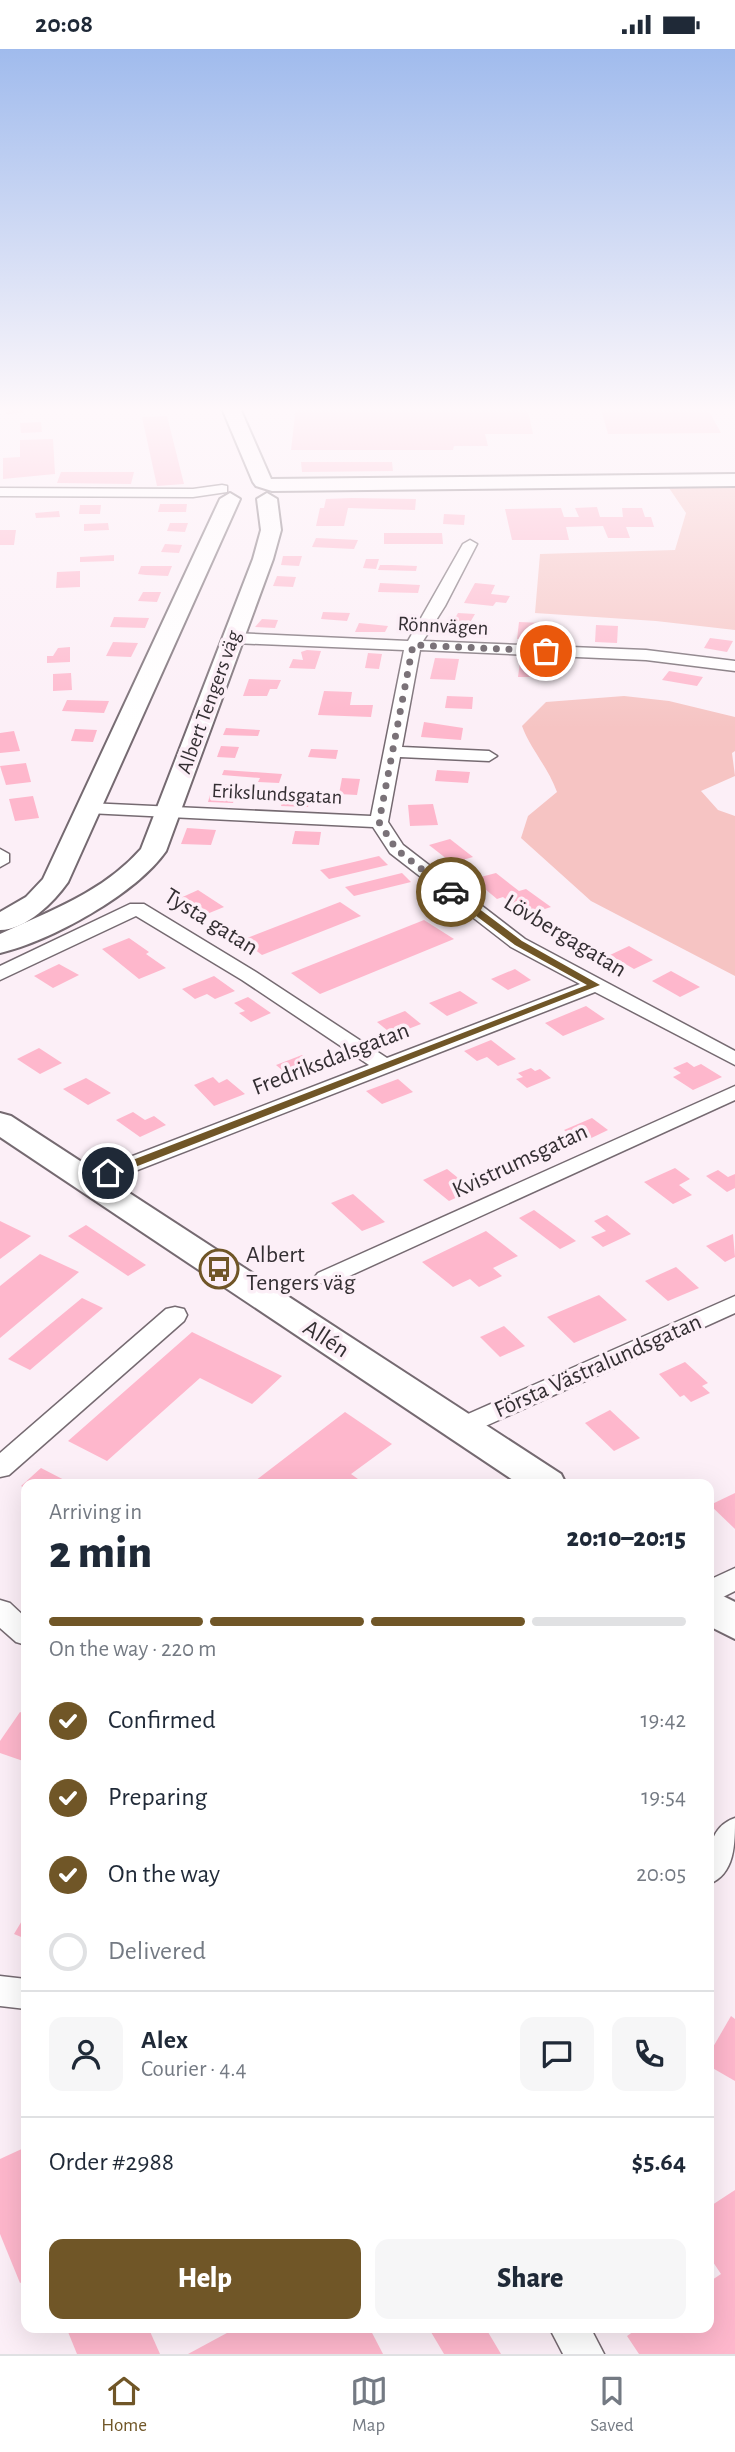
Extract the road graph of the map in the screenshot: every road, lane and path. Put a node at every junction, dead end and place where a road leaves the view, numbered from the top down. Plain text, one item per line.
1 (218, 514) edge
2 (270, 514) edge
3 (470, 544) dead end
4 (233, 638) junction
5 (413, 645) junction
6 (735, 666) edge
7 (391, 752) junction
8 (489, 756) dead end
9 (88, 808) junction
10 (169, 812) junction
11 (379, 822) junction
12 (0, 854) edge
13 (0, 862) edge
14 (0, 924) edge
15 (0, 944) edge
16 (0, 974) edge
17 (595, 985) junction
18 (735, 1059) edge
19 (384, 1066) junction
20 (730, 1100) edge
21 (0, 1123) edge
22 (86, 1182) junction
23 (327, 1278) dead end
24 (735, 1304) edge
25 (175, 1315) dead end
26 (461, 1427) junction
27 (0, 1468) edge
28 (540, 1479) edge
29 (719, 1590) edge
30 (0, 1611) edge
31 (735, 1623) edge
32 (21, 1630) edge
33 (735, 1831) edge
34 (714, 1862) edge
35 (0, 1991) edge
36 (21, 1993) edge
37 (572, 2333) edge
38 (585, 2354) edge

1 - 9 main road
2 - 4 main road, Albert Tengers väg
3 - 5 street
4 - 5 street, Rönnvägen
4 - 10 main road, Albert Tengers väg
5 - 6 street, Rönnvägen
5 - 7 street
7 - 8 street
7 - 11 street
9 - 10 street, Erikslundsgatan
9 - 14 main road
10 - 11 street, Erikslundsgatan
10 - 15 main road, Albert Tengers väg
11 - 17 street, Lövbergagatan
12 - 13 street
16 - 19 street, Tysta gatan
17 - 18 street, Lövbergagatan
17 - 19 street, Fredriksdalsgatan
19 - 22 street, Fredriksdalsgatan
20 - 23 street, Kvistrumsgatan
21 - 22 main road, Allén
22 - 26 main road, Allén
24 - 26 street, Första Västralundsgatan
25 - 27 street
26 - 28 main road, Allén
29 - 31 main road
30 - 32 street
33 - 34 street
35 - 36 street
37 - 38 street

